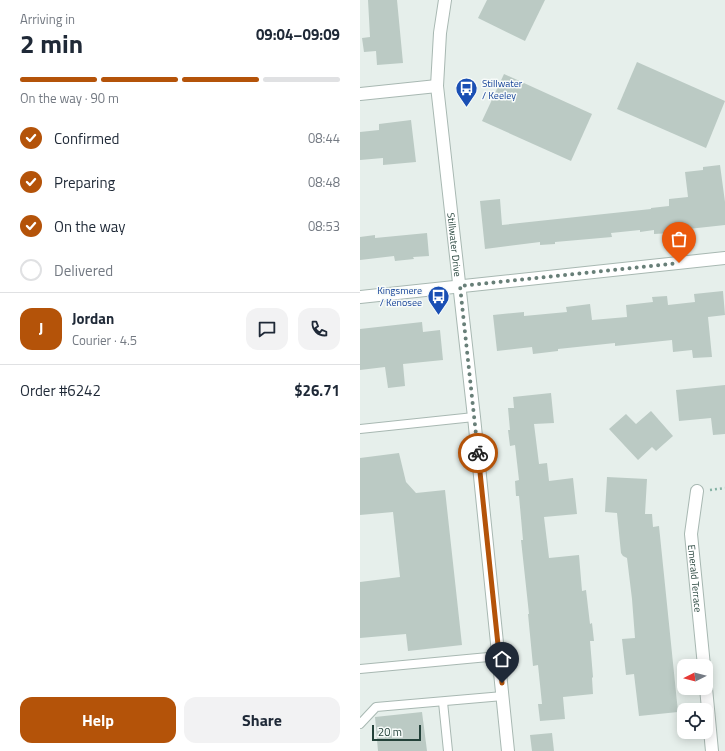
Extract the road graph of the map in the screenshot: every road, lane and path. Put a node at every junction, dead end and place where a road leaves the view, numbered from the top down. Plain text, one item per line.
1 (445, 0) edge
2 (436, 86) junction
3 (360, 94) edge
4 (725, 258) edge
5 (460, 286) junction
6 (360, 297) edge
7 (474, 417) junction
8 (360, 429) edge
9 (697, 491) dead end
10 (499, 656) junction
11 (703, 659) edge
12 (360, 669) edge
13 (707, 695) edge
14 (502, 696) junction
15 (443, 702) junction
16 (360, 724) edge
17 (448, 751) edge
18 (508, 751) edge
19 (712, 751) edge

1 - 2 street, Stillwater Drive
2 - 3 street
2 - 5 street, Stillwater Drive
4 - 5 street
5 - 6 street
5 - 7 street, Stillwater Drive
7 - 8 lane
7 - 10 street, Stillwater Drive
9 - 11 street, Emerald Terrace
10 - 12 lane
10 - 14 street, Stillwater Drive
13 - 19 street
14 - 15 lane
14 - 18 street, Stillwater Drive
15 - 16 lane
15 - 17 lane

